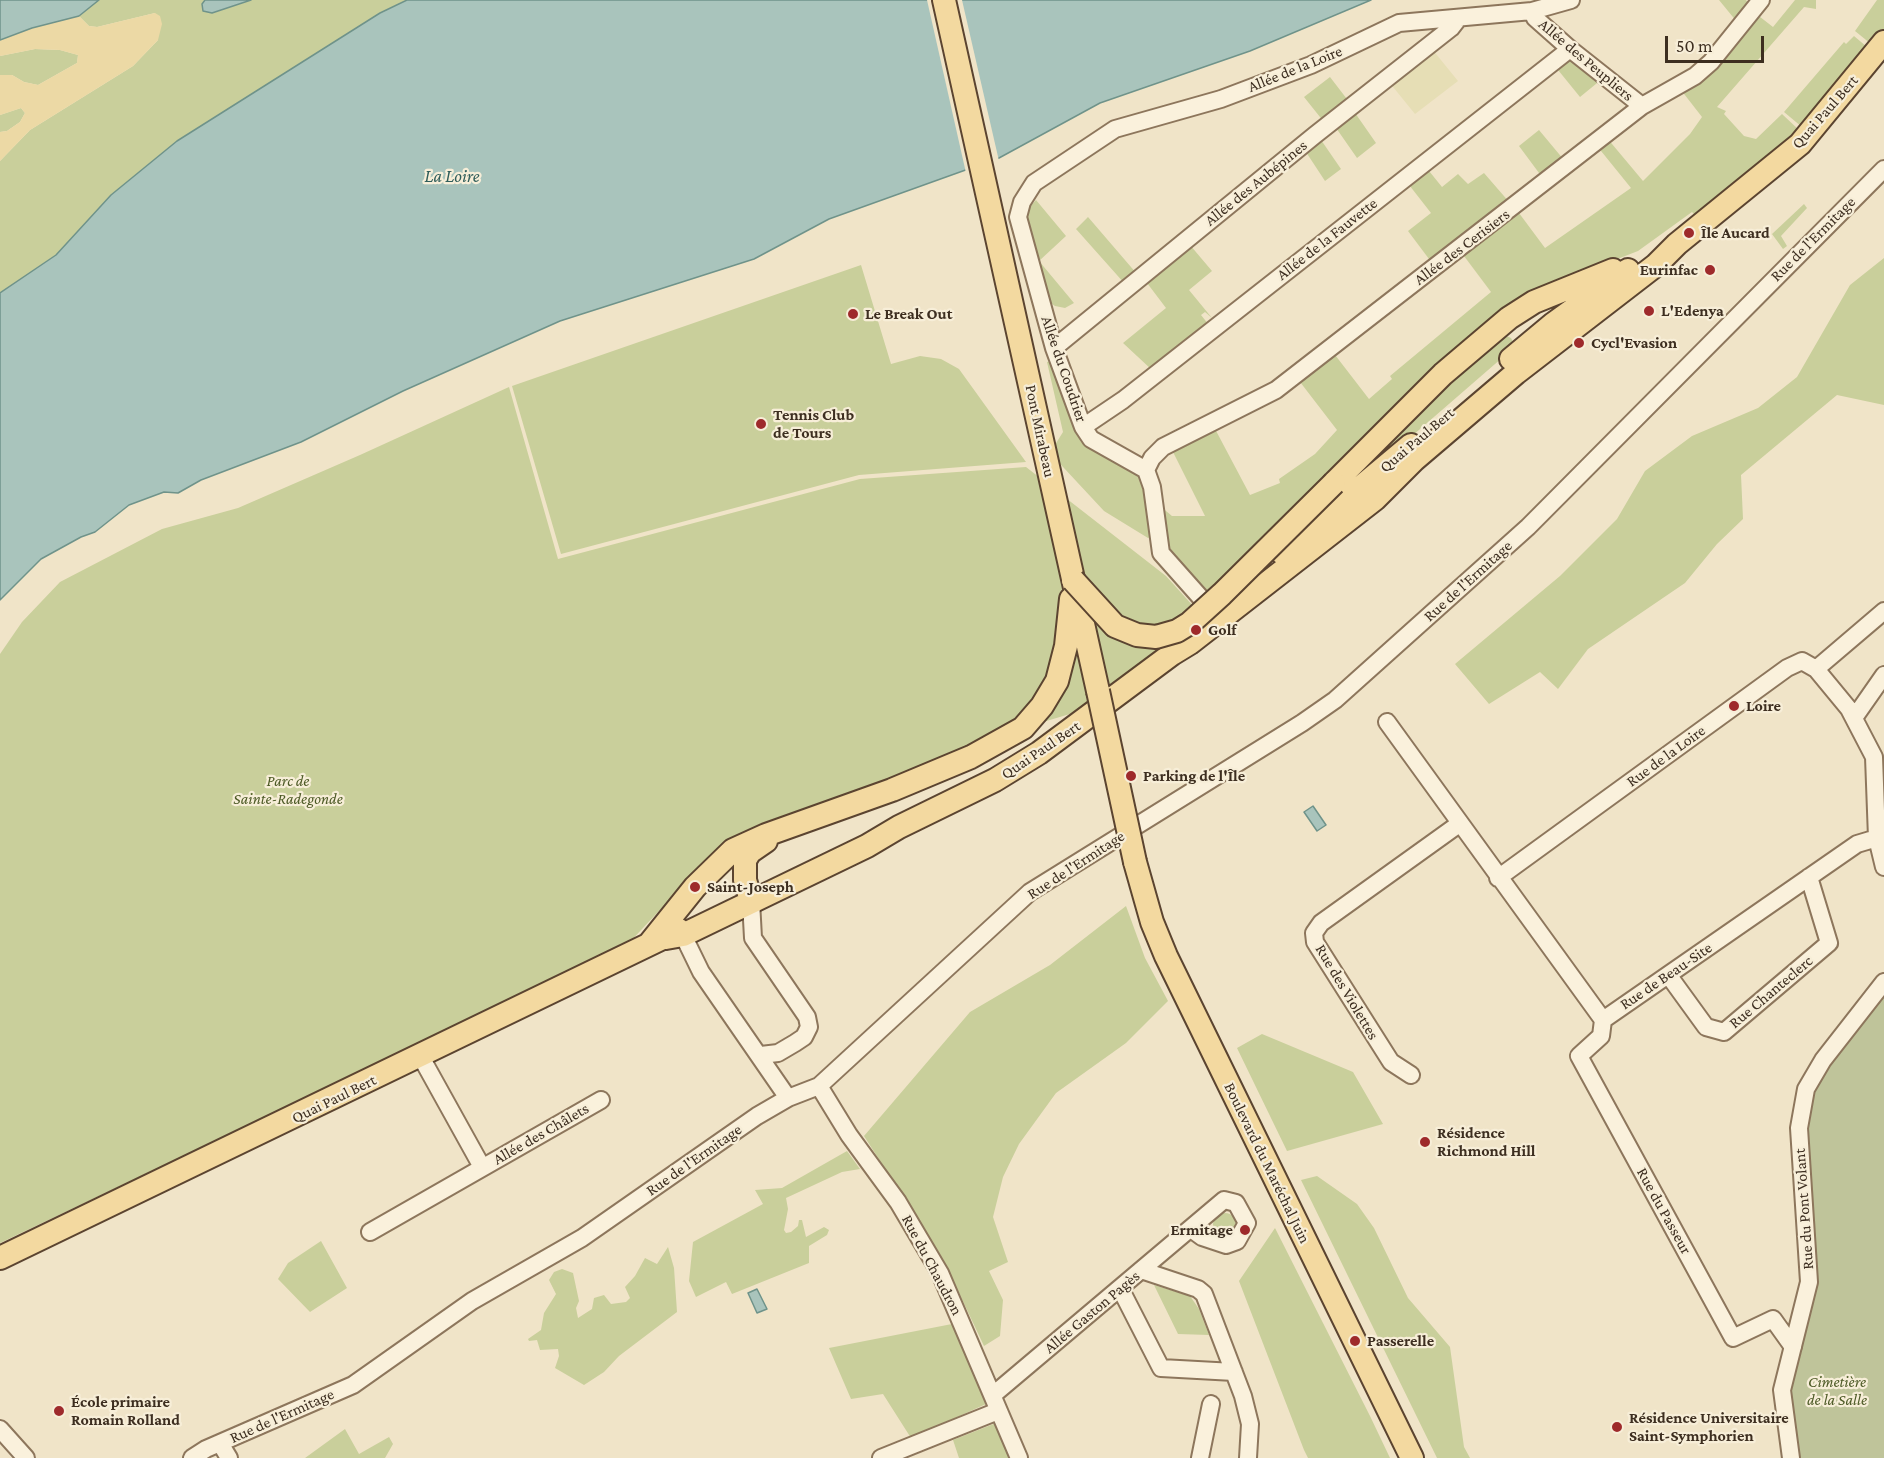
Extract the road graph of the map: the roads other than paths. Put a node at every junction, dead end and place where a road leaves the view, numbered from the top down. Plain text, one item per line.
1 (944, 0) edge
2 (1571, 0) edge
3 (1761, 0) edge
4 (1532, 11) junction
5 (1458, 19) junction
6 (1570, 49) junction
7 (1881, 53) edge
8 (1642, 106) junction
9 (1884, 169) edge
10 (1034, 183) joint
11 (1677, 244) junction
12 (1648, 256) junction
13 (1509, 318) junction
14 (1534, 340) junction
15 (1054, 348) junction
16 (1516, 372) junction
17 (1083, 427) junction
18 (1146, 470) junction
19 (1073, 580) junction
20 (1884, 611) edge
21 (1218, 617) junction
22 (1816, 669) junction
23 (1884, 675) edge
24 (1854, 718) junction
25 (1387, 722) dead end
26 (807, 821) junction
27 (1459, 824) junction
28 (1877, 838) junction
29 (1135, 862) joint
30 (1884, 867) edge
31 (1809, 877) junction
32 (1498, 878) junction
33 (749, 895) junction
34 (666, 940) junction
35 (1669, 975) junction
36 (1884, 982) edge
37 (1603, 1020) junction
38 (761, 1055) junction
39 (421, 1057) junction
40 (1411, 1075) dead end
41 (819, 1086) junction
42 (788, 1098) junction
43 (601, 1100) dead end
44 (482, 1167) junction
45 (1191, 1229) dead end
46 (370, 1232) dead end
47 (0, 1258) edge
48 (1141, 1270) junction
49 (1120, 1288) junction
50 (1793, 1347) junction
51 (1234, 1371) junction
52 (995, 1403) junction
53 (1211, 1404) dead end
54 (0, 1429) edge
55 (220, 1443) junction
56 (26, 1458) edge
57 (192, 1458) edge
58 (229, 1458) edge
59 (881, 1458) edge
60 (1018, 1458) edge
61 (1200, 1458) edge
62 (1248, 1458) edge
63 (1412, 1458) edge
64 (1791, 1458) edge

1 - 19 main road, Pont Mirabeau
2 - 4 street, Allée de la Loire
3 - 8 street, Allée des Cerisiers
4 - 5 street, Allée de la Loire
4 - 6 street, Allée des Peupliers
5 - 10 street, Allée de la Loire
5 - 15 street, Allée des Aubépines
6 - 8 street, Allée des Peupliers
6 - 17 street, Allée de la Fauvette
7 - 11 main road, Quai Paul Bert
8 - 18 street, Allée des Cerisiers
9 - 41 street, Rue de l'Ermitage
10 - 15 street, Allée du Coudrier
11 - 12 main road, Quai Paul Bert
11 - 16 main road, Quai Paul Bert
12 - 13 main road
12 - 14 main road, Quai Paul Bert
13 - 14 main road
13 - 19 main road, bridge
14 - 16 main road
14 - 21 main road, Quai Paul Bert
15 - 17 street, Allée du Coudrier
16 - 21 main road, Quai Paul Bert
17 - 18 street, Allée du Coudrier
18 - 21 street
19 - 26 main road
19 - 29 main road, Pont Mirabeau, bridge
20 - 22 street
21 - 33 main road, Quai Paul Bert
22 - 24 street
22 - 32 street, Rue de la Loire
23 - 24 street
24 - 28 street
25 - 27 street
26 - 33 main road
26 - 34 main road
27 - 32 street
27 - 40 street, Rue des Violettes
28 - 30 street
28 - 31 street, Rue de Beau-Site
29 - 63 main road, Boulevard du Maréchal Juin
31 - 35 street, Rue de Beau-Site
31 - 35 street, Rue Chanteclerc
32 - 37 street, Rue de Beau-Site
33 - 34 main road, Quai Paul Bert
33 - 38 street
34 - 38 street
34 - 39 main road, Quai Paul Bert
35 - 37 street, Rue de Beau-Site
36 - 50 street, Rue du Pont Volant
37 - 50 street, Rue du Passeur
38 - 42 street
39 - 44 street, Allée des Châlets
39 - 47 main road, Quai Paul Bert
41 - 42 street, Rue de l'Ermitage
41 - 52 street, Rue du Chaudron
42 - 55 street, Rue de l'Ermitage
43 - 44 street, Allée des Châlets
44 - 46 street, Allée des Châlets
45 - 48 street, Allée Gaston Pagès
48 - 49 street, Allée Gaston Pagès
48 - 51 street
49 - 51 street
49 - 52 street, Allée Gaston Pagès
50 - 64 street, Rue du Pont Volant
51 - 62 street
52 - 59 street, Allée Gaston Pagès
52 - 60 street, Rue du Chaudron
53 - 61 street
54 - 56 street
55 - 57 street, Rue de l'Ermitage
55 - 58 street

